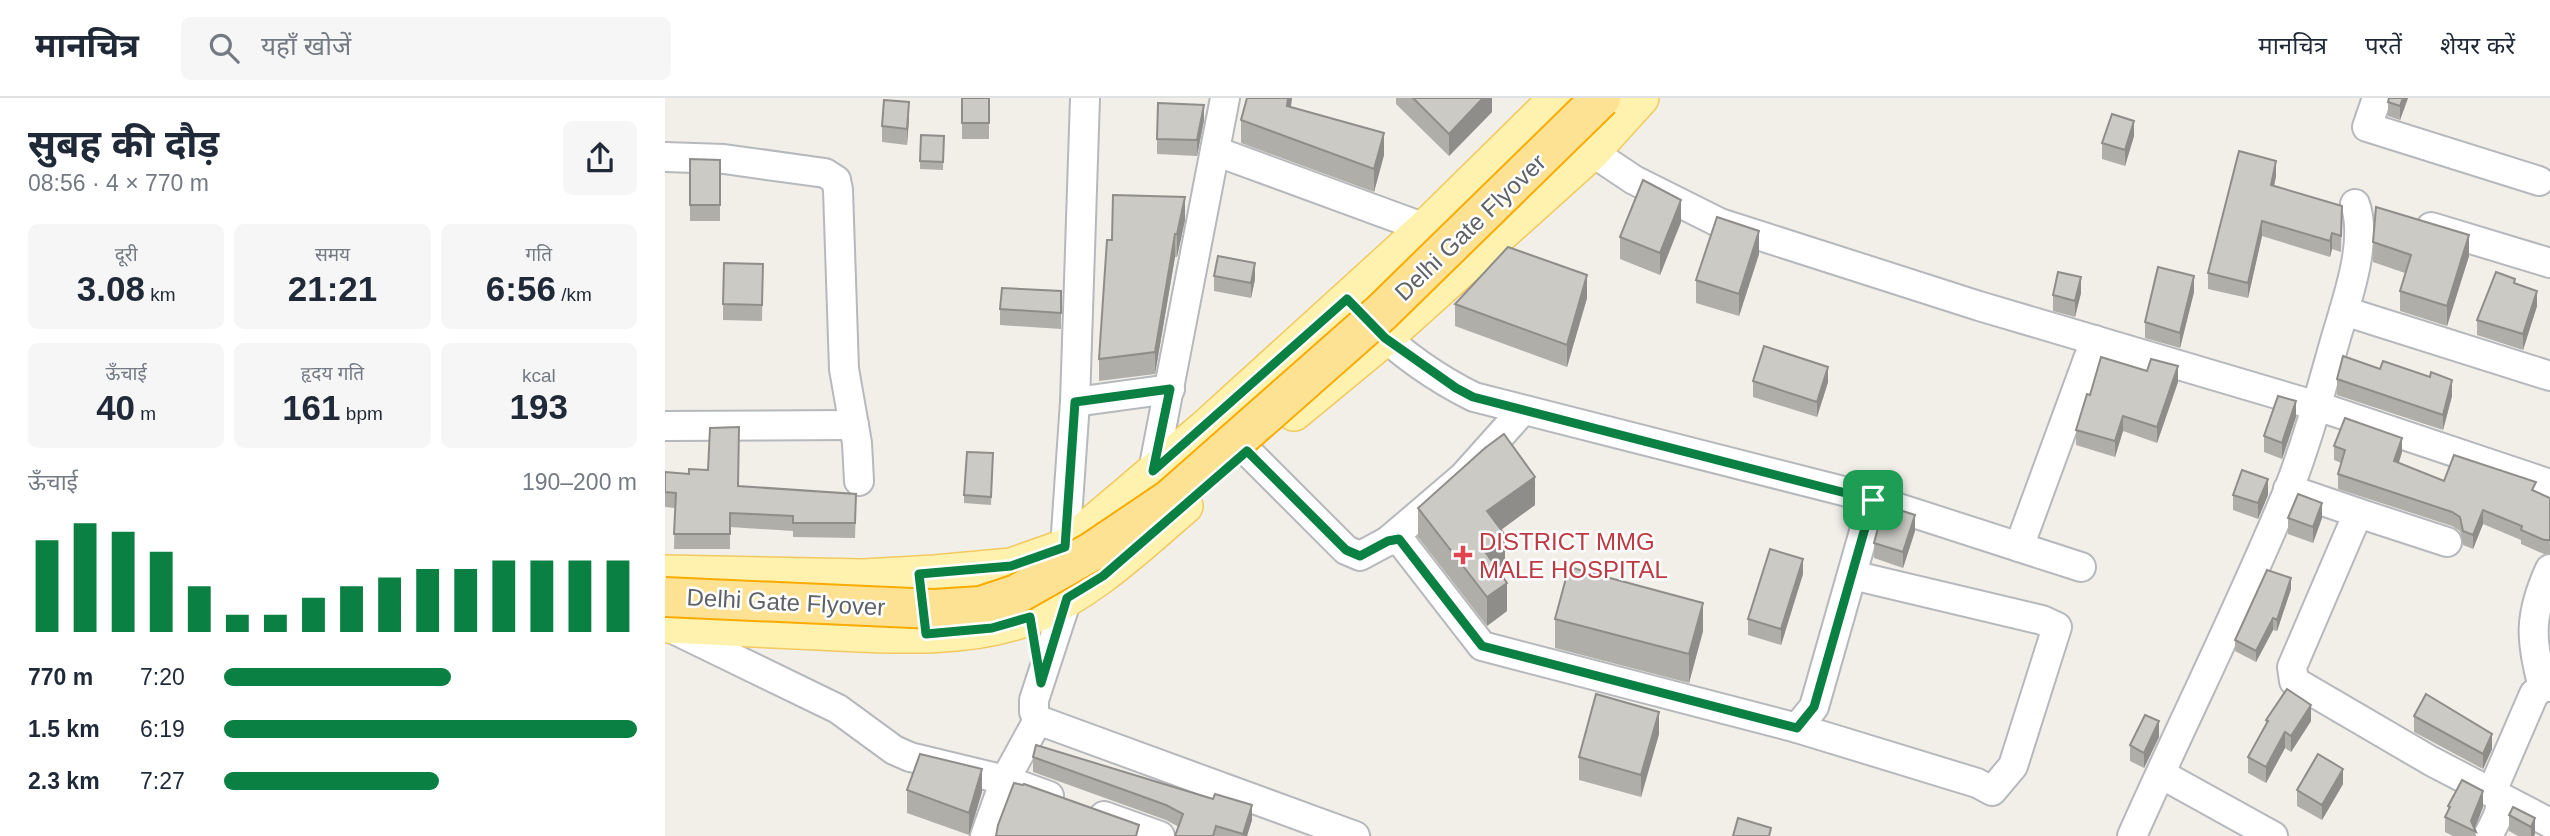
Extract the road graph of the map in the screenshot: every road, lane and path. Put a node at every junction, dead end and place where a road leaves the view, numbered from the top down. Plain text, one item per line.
1 (1085, 98) edge
2 (1224, 98) edge
3 (1557, 98) edge
4 (1601, 98) edge
5 (1641, 98) edge
6 (2377, 98) edge
7 (1215, 151) junction
8 (1592, 152) junction
9 (665, 157) edge
10 (2539, 181) dead end
11 (1426, 228) junction
12 (2550, 262) edge
13 (1347, 299) junction
14 (2344, 311) junction
15 (1385, 338) junction
16 (2095, 340) junction
17 (2550, 376) edge
18 (1170, 389) junction
19 (1075, 402) junction
20 (2317, 407) junction
21 (1523, 410) junction
22 (854, 425) junction
23 (665, 426) edge
24 (1247, 451) junction
25 (1153, 471) junction
26 (859, 481) dead end
27 (2550, 484) edge
28 (2288, 489) junction
29 (1873, 500) junction
30 (2358, 513) junction
31 (1388, 541) junction
32 (2447, 542) dead end
33 (1065, 547) junction
34 (2019, 547) junction
35 (2081, 567) dead end
36 (2550, 569) edge
37 (665, 573) edge
38 (919, 574) junction
39 (1852, 575) junction
40 (665, 597) edge
41 (1067, 598) junction
42 (1030, 617) junction
43 (665, 625) edge
44 (926, 634) junction
45 (1041, 683) junction
46 (2547, 687) edge
47 (1038, 720) junction
48 (1797, 728) junction
49 (2161, 774) junction
50 (1005, 780) junction
51 (2497, 796) junction
52 (2550, 823) edge
53 (985, 836) edge
54 (1160, 836) edge
55 (1355, 836) edge
56 (2133, 836) edge
57 (2273, 836) edge
58 (2488, 836) edge

1 - 19 street
2 - 7 street
3 - 11 main road
4 - 40 highway, Delhi Gate Flyover, bridge
5 - 8 main road
6 - 10 street
7 - 11 street
7 - 18 street
8 - 15 main road
8 - 16 street
9 - 22 street
11 - 13 main road
12 - 14 street
13 - 15 street
13 - 25 main road
14 - 17 street
14 - 20 street
15 - 21 street
15 - 24 main road
16 - 20 street
16 - 34 street
18 - 19 street
18 - 25 street
19 - 33 street
20 - 27 street
20 - 28 street
21 - 29 street
21 - 31 street
22 - 23 street
22 - 26 street
24 - 31 street
24 - 41 main road
25 - 33 main road
28 - 30 street
28 - 49 street
29 - 34 street
29 - 39 street
30 - 32 street
30 - 51 street
31 - 48 street
33 - 38 main road
34 - 35 street
36 - 46 street
37 - 38 main road
38 - 44 main road
39 - 48 street
39 - 48 street
41 - 42 main road
41 - 45 street
42 - 44 main road
42 - 45 street
43 - 44 main road
43 - 50 street
45 - 47 street
46 - 51 street
47 - 50 street
47 - 55 street
49 - 56 street
49 - 57 street
50 - 53 street
50 - 54 street
51 - 52 street
51 - 58 street

